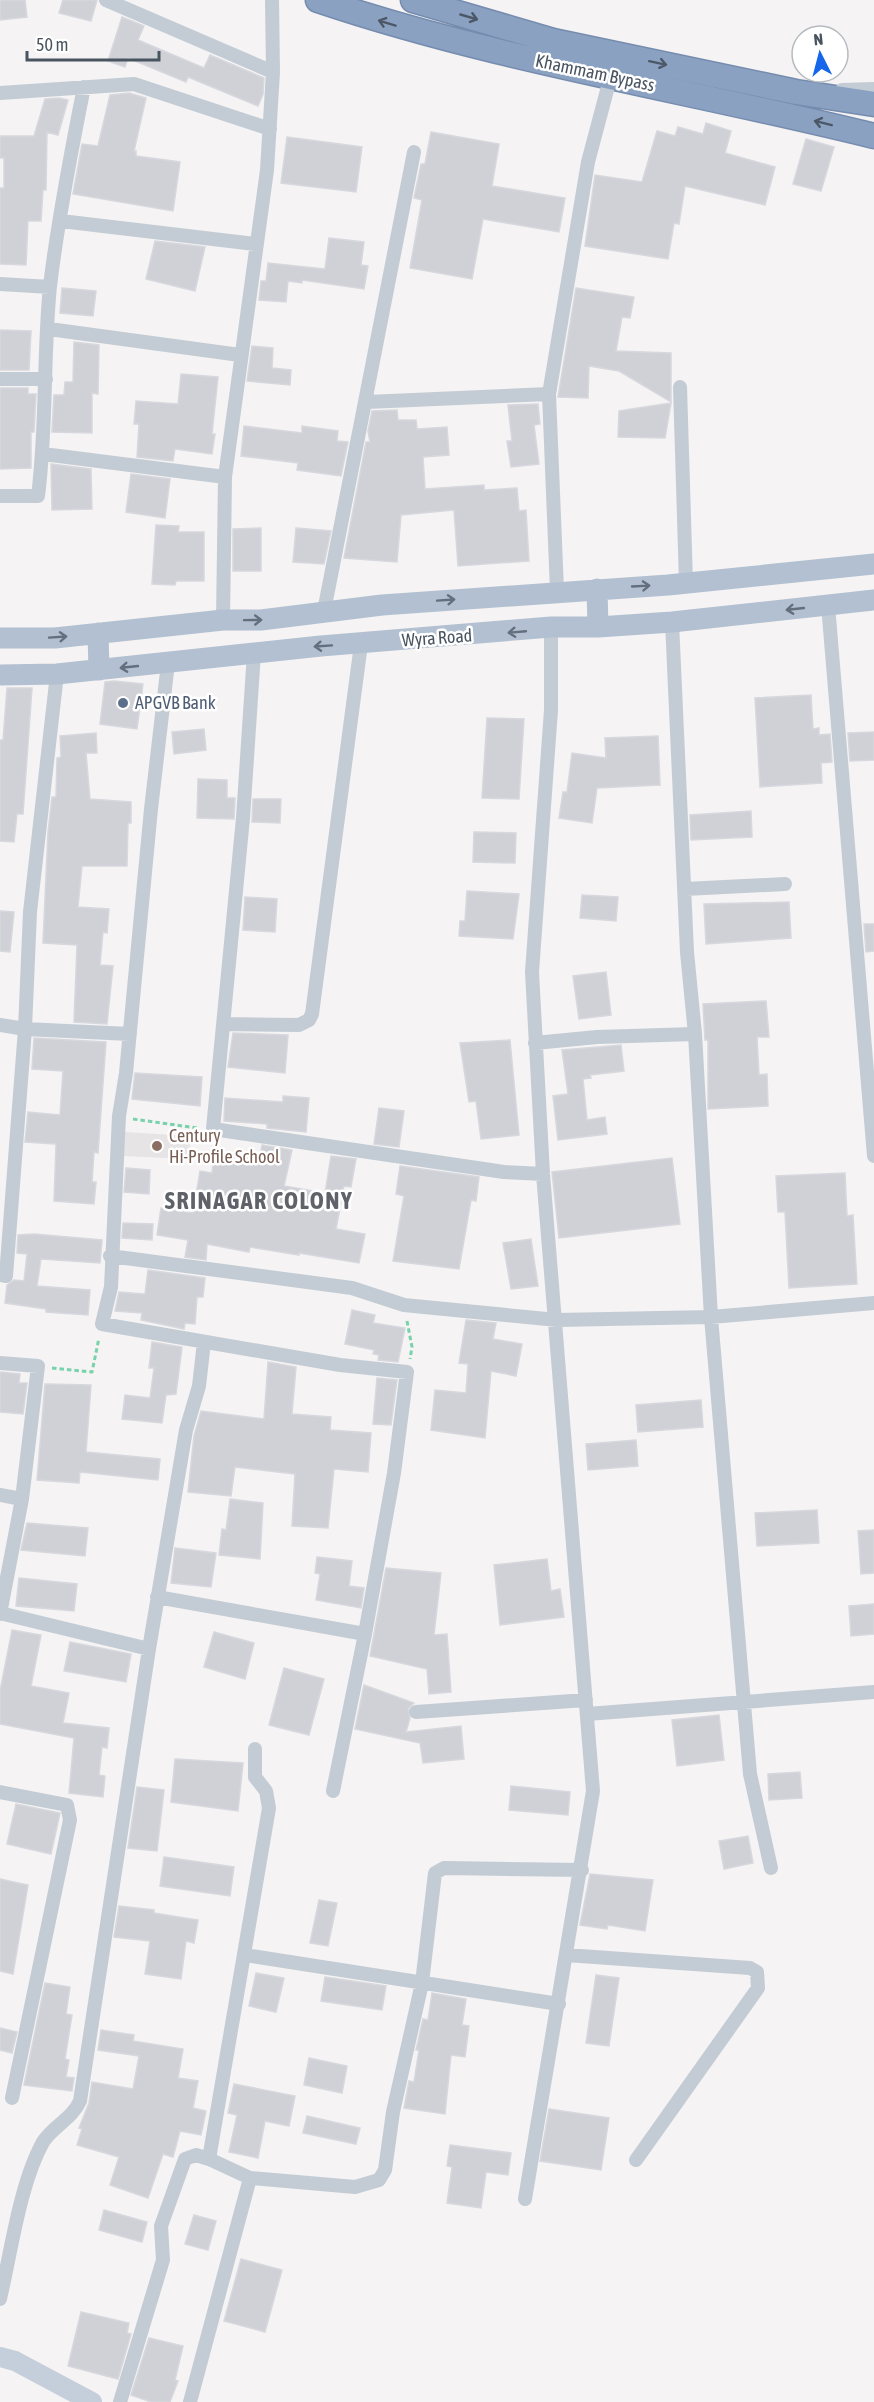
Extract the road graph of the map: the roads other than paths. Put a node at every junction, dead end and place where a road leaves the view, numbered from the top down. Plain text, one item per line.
1 (106, 0) edge
2 (272, 0) edge
3 (318, 0) edge
4 (413, 0) edge
5 (273, 72) junction
6 (610, 79) junction
7 (84, 87) junction
8 (874, 89) edge
9 (796, 92) junction
10 (0, 93) edge
11 (714, 98) junction
12 (874, 104) edge
13 (270, 129) junction
14 (874, 136) edge
15 (414, 152) dead end
16 (61, 221) junction
17 (255, 244) junction
18 (0, 284) edge
19 (50, 286) junction
20 (49, 329) junction
21 (240, 355) junction
22 (0, 379) edge
23 (46, 379) junction
24 (680, 387) dead end
25 (549, 394) junction
26 (367, 402) junction
27 (43, 454) junction
28 (225, 477) junction
29 (0, 496) edge
30 (874, 564) edge
31 (687, 583) junction
32 (597, 589) junction
33 (557, 591) junction
34 (874, 600) edge
35 (828, 605) junction
36 (324, 611) junction
37 (223, 620) junction
38 (672, 621) junction
39 (551, 627) junction
40 (598, 627) junction
41 (98, 633) junction
42 (0, 638) edge
43 (361, 644) junction
44 (254, 652) junction
45 (168, 663) junction
46 (99, 670) junction
47 (57, 674) junction
48 (0, 675) edge
49 (785, 884) dead end
50 (686, 890) junction
51 (224, 1024) junction
52 (0, 1025) edge
53 (25, 1029) junction
54 (130, 1034) junction
55 (695, 1034) junction
56 (535, 1043) junction
57 (0, 1155) edge
58 (874, 1156) edge
59 (14, 1159) junction
60 (543, 1174) junction
61 (110, 1256) junction
62 (0, 1275) edge
63 (874, 1303) edge
64 (711, 1317) junction
65 (557, 1320) junction
66 (204, 1342) junction
67 (0, 1363) edge
68 (0, 1495) edge
69 (22, 1499) junction
70 (157, 1597) junction
71 (0, 1614) edge
72 (365, 1634) junction
73 (149, 1649) junction
74 (874, 1692) edge
75 (744, 1700) junction
76 (587, 1707) junction
77 (416, 1712) dead end
78 (255, 1749) dead end
79 (333, 1791) dead end
80 (0, 1792) edge
81 (771, 1868) dead end
82 (582, 1870) junction
83 (245, 1955) junction
84 (566, 1955) junction
85 (422, 1983) junction
86 (559, 2004) junction
87 (12, 2098) dead end
88 (209, 2159) junction
89 (636, 2160) dead end
90 (250, 2178) junction
91 (525, 2199) dead end
92 (0, 2299) edge
93 (0, 2357) edge
94 (92, 2402) edge
95 (120, 2402) edge
96 (190, 2402) edge

1 - 5 street
2 - 5 street
6 -> 3 highway, Khammam Bypass
4 -> 9 highway, Khammam Bypass
5 - 13 street
6 - 11 highway, Khammam Bypass
6 - 25 street
7 - 10 street
7 - 13 street
7 - 16 street
8 - 9 street
9 - 11 street
9 - 12 highway, Khammam Bypass
14 -> 11 highway, Khammam Bypass
13 - 17 street
15 - 26 street
16 - 17 street
16 - 19 street
17 - 21 street
18 - 19 street
19 - 20 street
20 - 21 street
20 - 23 street
21 - 28 street
22 - 23 street
23 - 27 street
24 - 31 street
25 - 26 street
25 - 33 street
26 - 36 street
27 - 28 street
27 - 29 street
28 - 37 street
30 - 31 main road, Wyra Road
32 -> 31 main road, Wyra Road
32 - 33 main road, Wyra Road
32 - 40 main road
36 -> 33 main road, Wyra Road
34 - 35 main road, Wyra Road
35 -> 38 main road, Wyra Road
35 - 58 street
37 -> 36 main road, Wyra Road
37 - 41 main road, Wyra Road
38 - 40 main road, Wyra Road
38 - 50 street
39 - 40 main road, Wyra Road
39 -> 43 main road, Wyra Road
39 - 56 street
42 -> 41 main road, Wyra Road
41 - 46 main road
43 -> 44 main road, Wyra Road
43 - 51 street
44 - 45 main road, Wyra Road
44 - 51 street
45 -> 46 main road, Wyra Road
45 - 54 street
46 - 47 main road, Wyra Road
47 - 48 main road, Wyra Road
47 - 53 street
49 - 50 street
50 - 55 street
51 - 60 street
52 - 53 street
53 - 54 street
53 - 59 street
54 - 61 street
55 - 56 street
55 - 64 street
56 - 60 street
57 - 59 street
59 - 62 street
60 - 65 street
61 - 65 street
61 - 66 street
63 - 64 street
64 - 65 street
64 - 75 street
65 - 76 street
66 - 70 street
66 - 72 street
67 - 69 street
68 - 69 street
69 - 71 street
70 - 72 street
70 - 73 street
71 - 73 street
72 - 79 street
73 - 92 street
74 - 75 street
75 - 76 street
75 - 81 street
76 - 77 street
76 - 82 street
78 - 83 street
80 - 87 street
82 - 84 street
82 - 85 street
83 - 85 street
83 - 88 street
84 - 86 street
84 - 89 street
85 - 86 street
85 - 90 street
86 - 91 street
88 - 90 street
88 - 95 street
90 - 96 street
93 - 94 street

